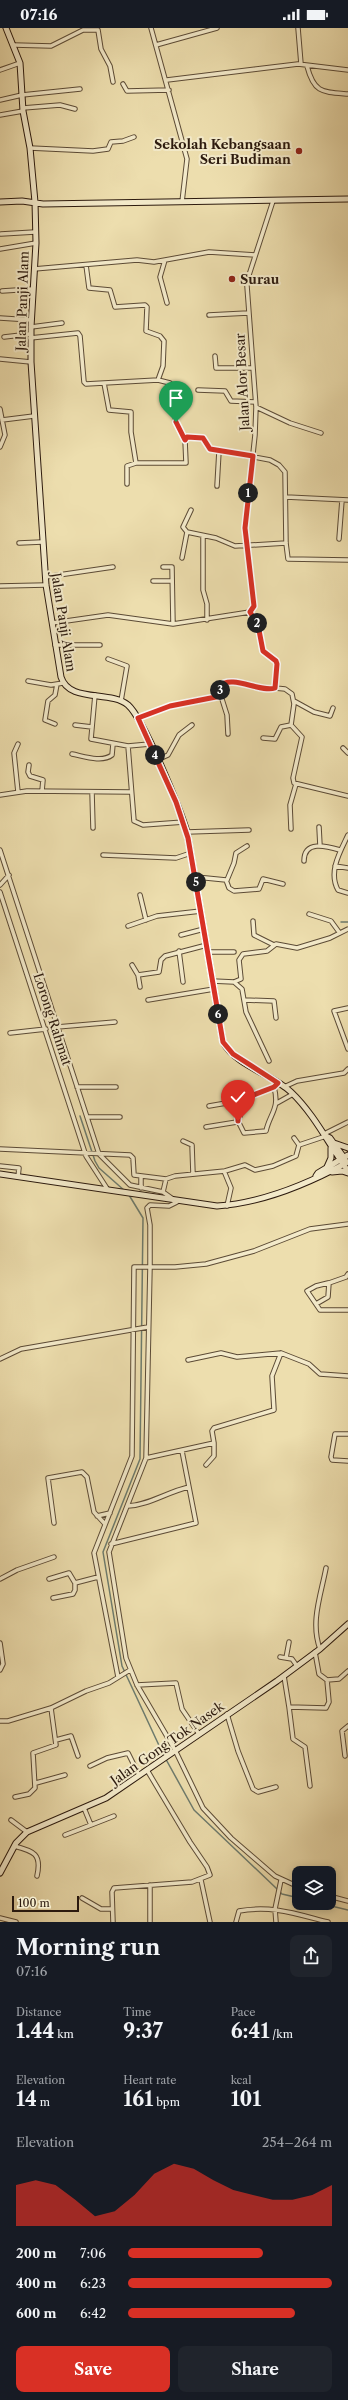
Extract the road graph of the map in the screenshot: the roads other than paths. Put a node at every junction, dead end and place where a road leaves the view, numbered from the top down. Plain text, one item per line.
1 (6, 28) edge
2 (152, 28) edge
3 (217, 28) edge
4 (298, 28) edge
5 (14, 44) junction
6 (156, 45) junction
7 (20, 63) junction
8 (301, 64) junction
9 (307, 66) junction
10 (0, 70) edge
11 (348, 70) edge
12 (167, 80) junction
13 (113, 82) dead end
14 (123, 84) dead end
15 (80, 90) dead end
16 (169, 90) junction
17 (348, 94) edge
18 (22, 95) junction
19 (0, 100) edge
20 (23, 109) junction
21 (75, 109) dead end
22 (0, 115) edge
23 (134, 137) dead end
24 (30, 148) junction
25 (348, 199) edge
26 (272, 201) junction
27 (0, 202) edge
28 (35, 202) junction
29 (182, 202) junction
30 (35, 232) junction
31 (1, 234) edge
32 (36, 244) junction
33 (0, 249) edge
34 (255, 255) junction
35 (165, 260) junction
36 (86, 265) junction
37 (34, 269) junction
38 (33, 289) junction
39 (2, 291) dead end
40 (167, 303) dead end
41 (248, 313) junction
42 (209, 315) dead end
43 (0, 318) edge
44 (31, 320) junction
45 (62, 323) dead end
46 (30, 326) junction
47 (30, 336) junction
48 (4, 337) dead end
49 (215, 356) dead end
50 (0, 359) edge
51 (31, 362) junction
52 (252, 368) junction
53 (158, 380) junction
54 (104, 383) junction
55 (198, 390) dead end
56 (255, 402) junction
57 (256, 407) junction
58 (0, 409) edge
59 (34, 416) junction
60 (2, 420) junction
61 (321, 433) dead end
62 (185, 440) junction
63 (0, 447) edge
64 (219, 451) junction
65 (253, 456) junction
66 (136, 463) junction
67 (127, 484) dead end
68 (217, 486) dead end
69 (286, 497) junction
70 (342, 500) junction
71 (348, 500) edge
72 (191, 510) dead end
73 (187, 532) junction
74 (203, 536) junction
75 (339, 539) dead end
76 (42, 542) junction
77 (19, 543) dead end
78 (286, 543) junction
79 (247, 546) junction
80 (182, 558) dead end
81 (348, 560) edge
82 (163, 566) dead end
83 (113, 567) dead end
84 (45, 577) junction
85 (153, 581) dead end
86 (172, 581) junction
87 (46, 585) junction
88 (0, 586) edge
89 (250, 612) junction
90 (207, 620) junction
91 (51, 623) junction
92 (173, 624) junction
93 (55, 645) junction
94 (100, 645) dead end
95 (108, 659) dead end
96 (28, 681) dead end
97 (63, 683) junction
98 (57, 684) junction
99 (275, 688) junction
100 (95, 695) junction
101 (221, 696) junction
102 (121, 701) junction
103 (294, 701) junction
104 (334, 708) dead end
105 (138, 718) junction
106 (55, 724) dead end
107 (75, 725) dead end
108 (192, 725) dead end
109 (291, 725) junction
110 (92, 727) junction
111 (228, 734) dead end
112 (263, 738) dead end
113 (18, 744) dead end
114 (113, 744) junction
115 (150, 744) junction
116 (128, 746) junction
117 (343, 748) dead end
118 (348, 753) edge
119 (72, 754) dead end
120 (157, 760) junction
121 (29, 766) dead end
122 (296, 784) junction
123 (42, 791) junction
124 (18, 792) junction
125 (92, 792) junction
126 (131, 792) junction
127 (0, 795) edge
128 (348, 796) edge
129 (184, 822) junction
130 (319, 827) dead end
131 (93, 828) dead end
132 (291, 829) dead end
133 (249, 830) dead end
134 (187, 832) junction
135 (348, 835) edge
136 (247, 846) dead end
137 (320, 846) junction
138 (0, 850) edge
139 (340, 850) junction
140 (191, 853) junction
141 (103, 855) dead end
142 (304, 861) dead end
143 (335, 866) junction
144 (348, 868) edge
145 (8, 876) junction
146 (196, 877) junction
147 (227, 880) junction
148 (1, 884) edge
149 (283, 884) dead end
150 (0, 892) edge
151 (348, 893) edge
152 (140, 895) dead end
153 (201, 911) junction
154 (309, 914) dead end
155 (146, 920) junction
156 (253, 921) dead end
157 (128, 926) dead end
158 (204, 929) junction
159 (348, 929) edge
160 (339, 932) junction
161 (181, 935) dead end
162 (207, 945) junction
163 (274, 946) junction
164 (179, 951) junction
165 (208, 952) junction
166 (234, 952) dead end
167 (132, 965) dead end
168 (138, 975) junction
169 (212, 981) junction
170 (183, 982) dead end
171 (234, 982) junction
172 (140, 987) dead end
173 (214, 989) junction
174 (148, 1000) dead end
175 (244, 1000) junction
176 (348, 1008) edge
177 (276, 1018) dead end
178 (115, 1022) dead end
179 (57, 1027) junction
180 (46, 1029) junction
181 (10, 1033) dead end
182 (348, 1049) edge
183 (268, 1061) dead end
184 (348, 1069) edge
185 (276, 1085) junction
186 (116, 1087) dead end
187 (284, 1087) junction
188 (77, 1088) junction
189 (293, 1094) junction
190 (238, 1101) junction
191 (277, 1103) junction
192 (209, 1106) dead end
193 (87, 1117) junction
194 (120, 1117) dead end
195 (238, 1121) junction
196 (348, 1122) edge
197 (206, 1127) dead end
198 (325, 1135) junction
199 (294, 1138) dead end
200 (183, 1141) dead end
201 (332, 1144) junction
202 (299, 1145) junction
203 (348, 1148) edge
204 (0, 1149) edge
205 (86, 1153) junction
206 (99, 1154) junction
207 (345, 1160) edge
208 (0, 1166) edge
209 (327, 1170) junction
210 (224, 1171) junction
211 (348, 1172) edge
212 (0, 1174) edge
213 (193, 1174) junction
214 (141, 1176) junction
215 (18, 1177) junction
216 (166, 1179) junction
217 (141, 1188) junction
218 (108, 1190) junction
219 (163, 1192) junction
220 (177, 1202) junction
221 (227, 1206) junction
222 (348, 1224) edge
223 (150, 1267) junction
224 (348, 1274) edge
225 (328, 1283) junction
226 (316, 1304) junction
227 (348, 1310) edge
228 (148, 1327) junction
229 (133, 1329) junction
230 (281, 1353) junction
231 (0, 1359) edge
232 (188, 1360) dead end
233 (348, 1376) edge
234 (348, 1434) edge
235 (214, 1443) junction
236 (182, 1452) junction
237 (146, 1458) junction
238 (348, 1461) edge
239 (206, 1465) dead end
240 (189, 1487) junction
241 (128, 1506) junction
242 (110, 1513) junction
243 (97, 1516) junction
244 (54, 1523) dead end
245 (105, 1524) junction
246 (111, 1544) junction
247 (54, 1557) dead end
248 (326, 1568) dead end
249 (98, 1577) junction
250 (0, 1579) edge
251 (49, 1579) dead end
252 (75, 1583) junction
253 (54, 1598) dead end
254 (348, 1624) edge
255 (0, 1642) edge
256 (289, 1642) dead end
257 (318, 1651) junction
258 (280, 1657) dead end
259 (286, 1658) junction
260 (297, 1666) junction
261 (0, 1670) edge
262 (130, 1671) junction
263 (348, 1671) edge
264 (119, 1676) junction
265 (284, 1676) junction
266 (327, 1680) junction
267 (137, 1685) junction
268 (289, 1706) junction
269 (51, 1708) junction
270 (227, 1714) junction
271 (0, 1721) edge
272 (348, 1726) edge
273 (199, 1734) junction
274 (56, 1740) junction
275 (174, 1751) junction
276 (78, 1756) dead end
277 (345, 1756) dead end
278 (90, 1766) dead end
279 (147, 1770) junction
280 (65, 1775) dead end
281 (139, 1775) junction
282 (36, 1783) junction
283 (310, 1786) dead end
284 (276, 1787) dead end
285 (15, 1797) dead end
286 (84, 1808) junction
287 (114, 1816) dead end
288 (11, 1820) dead end
289 (91, 1825) junction
290 (27, 1832) junction
291 (65, 1835) dead end
292 (14, 1846) junction
293 (0, 1873) edge
294 (37, 1876) dead end
295 (201, 1880) junction
296 (281, 1882) junction
297 (150, 1885) junction
298 (292, 1885) edge
299 (336, 1897) edge
300 (82, 1898) dead end
301 (348, 1900) edge
302 (112, 1908) junction
303 (275, 1909) junction
304 (0, 1918) edge
305 (16, 1922) edge
306 (113, 1922) edge
307 (150, 1922) edge
308 (210, 1922) edge
309 (236, 1922) edge
310 (276, 1922) edge
311 (328, 1922) edge

1 - 5 main road, Jalan Panji Alam
2 - 6 street
3 - 6 street
4 - 8 street
5 - 7 main road, Jalan Panji Alam
5 - 13 street
6 - 12 street
7 - 10 street
7 - 18 main road, Jalan Panji Alam
8 - 9 street
8 - 12 street
9 - 11 street
9 - 17 street
12 - 16 street
14 - 16 street
15 - 18 street
16 - 29 street
18 - 19 street
18 - 20 main road, Jalan Panji Alam
20 - 21 street
20 - 22 street
20 - 24 main road, Jalan Panji Alam
23 - 24 street
24 - 28 main road, Jalan Panji Alam
25 - 26 main road
26 - 29 main road
26 - 34 street, Jalan Alor Besar
27 - 28 main road
28 - 29 main road
28 - 30 main road, Jalan Panji Alam
30 - 31 street
30 - 32 main road, Jalan Panji Alam
32 - 33 street
32 - 37 main road, Jalan Panji Alam
34 - 35 street
34 - 41 street, Jalan Alor Besar
35 - 36 street
35 - 40 street
36 - 37 street
36 - 53 street
37 - 38 main road, Jalan Panji Alam
38 - 39 street
38 - 44 main road, Jalan Panji Alam
41 - 42 street
41 - 52 street, Jalan Alor Besar
43 - 44 street
44 - 46 main road, Jalan Panji Alam
45 - 46 street
46 - 47 main road, Jalan Panji Alam
47 - 48 street
47 - 51 main road, Jalan Panji Alam
47 - 54 street
49 - 52 street
50 - 51 street
51 - 59 main road, Jalan Panji Alam
52 - 56 street, Jalan Alor Besar
53 - 54 street
53 - 62 street
54 - 66 street
55 - 56 street
56 - 57 street, Jalan Alor Besar
57 - 61 street
57 - 65 street, Jalan Alor Besar
58 - 60 street
59 - 60 street
59 - 76 main road, Jalan Panji Alam
60 - 63 street
62 - 64 street
62 - 66 street
64 - 65 street
64 - 68 street
65 - 69 street
65 - 79 street, Jalan Alor Besar
66 - 67 street
69 - 70 street
69 - 78 street
70 - 71 street
70 - 75 street
72 - 73 street
73 - 74 street
73 - 80 street
74 - 79 street
74 - 90 street
76 - 77 street
76 - 84 main road, Jalan Panji Alam
78 - 79 street
78 - 81 street
79 - 89 street, Jalan Alor Besar
82 - 86 street
83 - 84 street
84 - 87 main road, Jalan Panji Alam
85 - 86 street
86 - 92 street
87 - 88 street
87 - 91 main road, Jalan Panji Alam
89 - 90 street
89 - 99 street
90 - 92 street
91 - 92 street
91 - 93 main road, Jalan Panji Alam
93 - 94 street
93 - 97 main road, Jalan Panji Alam
95 - 102 street
96 - 98 street
97 - 98 street
97 - 100 main road, Jalan Panji Alam
98 - 106 street
99 - 101 street
99 - 103 street
100 - 102 main road, Jalan Panji Alam
100 - 110 street
101 - 105 street
101 - 111 street
102 - 105 main road
103 - 104 street
103 - 109 street
105 - 115 main road
107 - 110 street
108 - 120 street
109 - 112 street
109 - 122 street
110 - 114 street
113 - 124 street
114 - 116 street
114 - 119 street
115 - 116 street
115 - 120 main road
116 - 126 street
117 - 118 street
120 - 129 main road
121 - 123 street
122 - 128 street
122 - 132 street
123 - 124 street
123 - 125 street
124 - 127 street
125 - 126 street
125 - 131 street
126 - 129 street
129 - 134 main road
130 - 137 street
133 - 134 street
134 - 140 main road
135 - 139 street
136 - 147 street
137 - 139 street
137 - 142 street
138 - 145 street
139 - 143 street
140 - 141 street
140 - 146 main road
143 - 144 street
143 - 151 street
145 - 148 street
145 - 179 street
146 - 147 street
146 - 153 main road
147 - 149 street
150 - 180 street, Lorong Rahmat
152 - 155 street
153 - 155 street
153 - 158 main road
154 - 160 street
155 - 157 street
156 - 163 street
158 - 161 street
158 - 162 main road
159 - 160 street
160 - 163 street
162 - 164 street
162 - 165 main road
163 - 171 street
164 - 168 street
164 - 170 street
165 - 166 street
165 - 169 main road
167 - 168 street
168 - 172 street
169 - 171 street
169 - 173 main road
171 - 175 street
173 - 174 street
173 - 185 main road
175 - 177 street
175 - 183 street
176 - 182 street
178 - 179 street
179 - 188 street
180 - 181 street
180 - 205 street, Lorong Rahmat
184 - 187 street
185 - 187 main road
185 - 190 street
185 - 191 street
186 - 188 street
187 - 189 main road
188 - 193 street
189 - 191 street
189 - 198 main road
190 - 192 street
190 - 195 street
191 - 195 street
193 - 194 street
193 - 206 street
195 - 197 street
196 - 198 street
198 - 201 main road
198 - 202 street
199 - 202 street
200 - 213 street
201 - 203 main road
201 - 207 main road
201 - 209 main road
202 - 210 street
204 - 205 street
205 - 206 street
205 - 218 street, Lorong Rahmat
206 - 214 street
206 - 217 street
207 - 209 main road
207 - 211 main road
208 - 215 street
209 - 211 main road
209 - 221 main road
210 - 213 street
210 - 221 street
212 - 215 main road
213 - 216 street
214 - 216 street
214 - 217 street
215 - 218 main road
216 - 219 street
217 - 219 street
218 - 220 main road
219 - 220 street
220 - 221 main road
220 - 223 street
222 - 223 street
223 - 228 street
223 - 229 street
224 - 225 street
225 - 226 street
225 - 226 street
226 - 227 street
228 - 229 street
228 - 237 street
229 - 231 street
229 - 242 street
230 - 232 street
230 - 233 street
230 - 235 street
234 - 238 street
235 - 236 street
235 - 239 street
236 - 237 street
236 - 240 street
237 - 241 street
240 - 241 street
240 - 246 street
241 - 246 street
242 - 243 street
242 - 245 street
243 - 244 street
243 - 245 street
245 - 249 street
246 - 262 street
247 - 250 street
248 - 257 street
249 - 252 street
249 - 264 street
251 - 252 street
252 - 253 street
254 - 257 main road, Jalan Gong Tok Nasek
255 - 261 street
256 - 259 street
257 - 260 main road, Jalan Gong Tok Nasek
257 - 266 street
258 - 259 street
259 - 260 street
260 - 265 main road, Jalan Gong Tok Nasek
262 - 264 street
262 - 267 street
263 - 266 street
264 - 269 street
265 - 268 street
265 - 270 main road, Jalan Gong Tok Nasek
266 - 268 street
267 - 273 street
267 - 275 street
268 - 283 street
269 - 271 street
269 - 274 street
270 - 273 main road, Jalan Gong Tok Nasek
270 - 284 street
272 - 277 street
273 - 275 main road, Jalan Gong Tok Nasek
274 - 276 street
274 - 282 street
275 - 279 main road, Jalan Gong Tok Nasek
275 - 296 street
278 - 281 street
279 - 281 main road, Jalan Gong Tok Nasek
279 - 295 street
280 - 282 street
281 - 286 main road, Jalan Gong Tok Nasek
282 - 285 street
286 - 289 street
286 - 290 main road, Jalan Gong Tok Nasek
287 - 289 street
288 - 290 street
289 - 291 street
290 - 292 main road, Jalan Gong Tok Nasek
292 - 293 main road, Jalan Gong Tok Nasek
292 - 294 street
295 - 297 street
295 - 308 street
296 - 298 street
296 - 303 street
297 - 302 street
297 - 307 street
299 - 301 street
300 - 302 street
302 - 306 street
303 - 309 street
303 - 310 street
303 - 311 street
304 - 305 street

